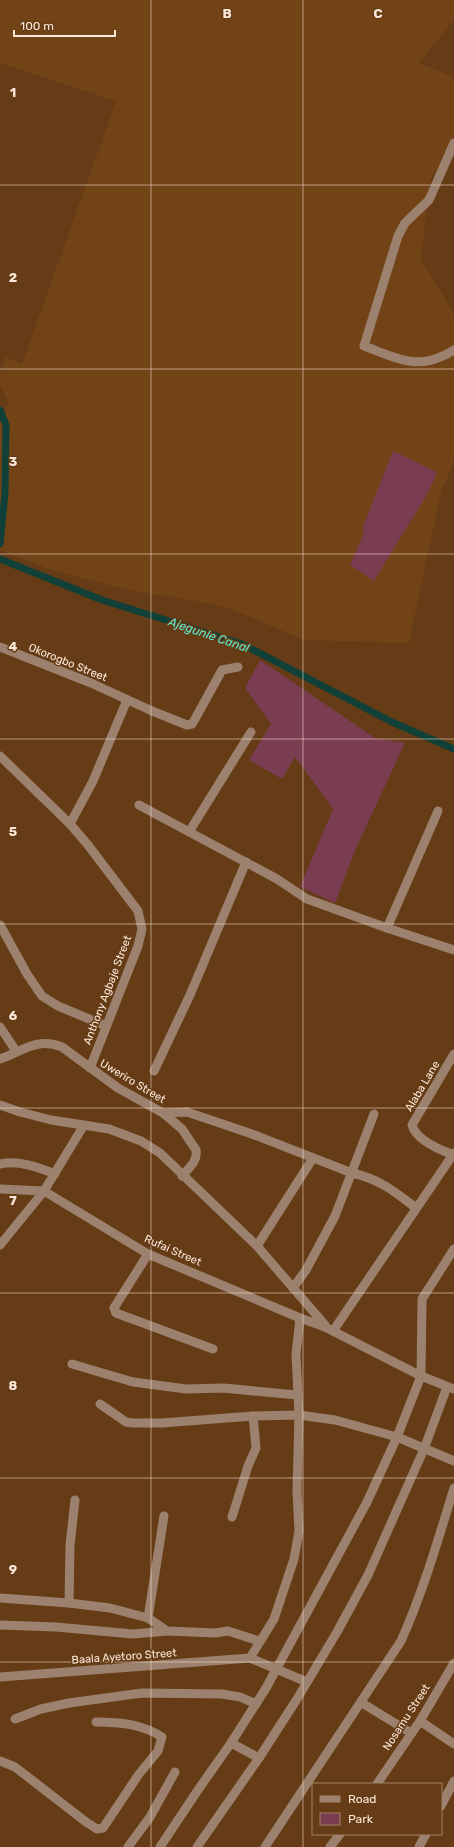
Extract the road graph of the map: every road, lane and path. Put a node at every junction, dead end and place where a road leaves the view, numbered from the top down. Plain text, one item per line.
1 (454, 143) edge
2 (454, 350) edge
3 (0, 647) edge
4 (238, 667) dead end
5 (127, 700) junction
6 (251, 732) dead end
7 (0, 756) edge
8 (139, 805) dead end
9 (438, 811) dead end
10 (70, 824) junction
11 (189, 832) junction
12 (246, 862) junction
13 (0, 925) edge
14 (387, 928) junction
15 (454, 950) edge
16 (106, 1026) junction
17 (0, 1027) edge
18 (16, 1052) junction
19 (454, 1054) edge
20 (0, 1059) edge
21 (90, 1068) junction
22 (154, 1071) dead end
23 (0, 1105) edge
24 (163, 1113) junction
25 (374, 1114) dead end
26 (84, 1125) junction
27 (454, 1154) edge
28 (313, 1158) junction
29 (0, 1164) edge
30 (352, 1173) junction
31 (55, 1174) junction
32 (182, 1176) junction
33 (0, 1188) edge
34 (44, 1191) junction
35 (416, 1208) junction
36 (0, 1245) edge
37 (257, 1246) junction
38 (454, 1249) edge
39 (148, 1254) junction
40 (293, 1288) junction
41 (300, 1318) junction
42 (329, 1329) junction
43 (213, 1349) dead end
44 (72, 1364) dead end
45 (421, 1376) junction
46 (451, 1388) edge
47 (297, 1395) junction
48 (100, 1404) dead end
49 (299, 1415) junction
50 (253, 1416) junction
51 (398, 1437) junction
52 (424, 1449) junction
53 (454, 1462) edge
54 (454, 1488) edge
55 (74, 1500) dead end
56 (164, 1516) dead end
57 (232, 1517) dead end
58 (0, 1598) edge
59 (69, 1603) junction
60 (148, 1618) junction
61 (0, 1625) edge
62 (166, 1631) junction
63 (259, 1641) junction
64 (250, 1658) junction
65 (454, 1663) edge
66 (275, 1669) junction
67 (0, 1677) edge
68 (307, 1682) junction
69 (362, 1703) junction
70 (256, 1704) junction
71 (15, 1719) dead end
72 (420, 1721) junction
73 (96, 1722) dead end
74 (411, 1733) junction
75 (231, 1743) junction
76 (454, 1744) edge
77 (259, 1758) junction
78 (0, 1761) edge
79 (175, 1772) dead end
80 (454, 1781) edge
81 (378, 1783) edge
82 (442, 1804) edge
83 (339, 1835) edge
84 (425, 1835) edge
85 (128, 1847) edge
86 (160, 1847) edge
87 (197, 1847) edge
88 (265, 1847) edge
89 (330, 1847) edge
90 (419, 1847) edge

1 - 2 street
3 - 5 street, Okorogbo Street
4 - 5 street, Okorogbo Street
5 - 10 street
6 - 11 street
7 - 10 street, Anthony Agbaje Street
8 - 11 street
9 - 14 street
10 - 16 street, Anthony Agbaje Street
11 - 12 street
12 - 14 street
12 - 22 street
13 - 16 street
14 - 15 street
16 - 21 street, Anthony Agbaje Street
17 - 18 street
18 - 20 street, Uweriro Street
18 - 21 street, Uweriro Street
19 - 27 street, Alaba Lane
21 - 24 street, Uweriro Street
23 - 26 street
24 - 28 street
24 - 32 street, Uweriro Street
25 - 30 street
26 - 31 street
26 - 32 street
27 - 35 street
28 - 30 street
28 - 37 street
29 - 31 street
30 - 35 street
30 - 40 street
31 - 34 street
32 - 37 street
33 - 34 street
34 - 36 street
34 - 39 street, Rufai Street
35 - 42 street
37 - 40 street
38 - 45 street
39 - 41 street, Rufai Street
39 - 43 street
40 - 42 street
41 - 42 street, Rufai Street
41 - 47 street
42 - 45 street
44 - 47 street
45 - 46 street
45 - 51 street
46 - 52 street
47 - 49 street
48 - 50 street
49 - 50 street
49 - 51 street
49 - 63 street
50 - 57 street
51 - 52 street
51 - 66 street
52 - 53 street
52 - 68 street
54 - 69 street
55 - 59 street
56 - 60 street
58 - 59 street
59 - 60 street
60 - 62 street
61 - 62 street
62 - 63 street
63 - 64 street
64 - 66 street
64 - 67 street, Baala Ayetoro Street
65 - 72 street, Nosamu Street
66 - 68 street
66 - 70 street
68 - 77 street
69 - 74 street
69 - 88 street
70 - 71 street
70 - 75 street
72 - 74 street, Nosamu Street
72 - 76 street
73 - 78 street
74 - 81 street, Nosamu Street
75 - 77 street
75 - 86 street
77 - 87 street
79 - 85 street
80 - 82 street
83 - 89 street
84 - 90 street

